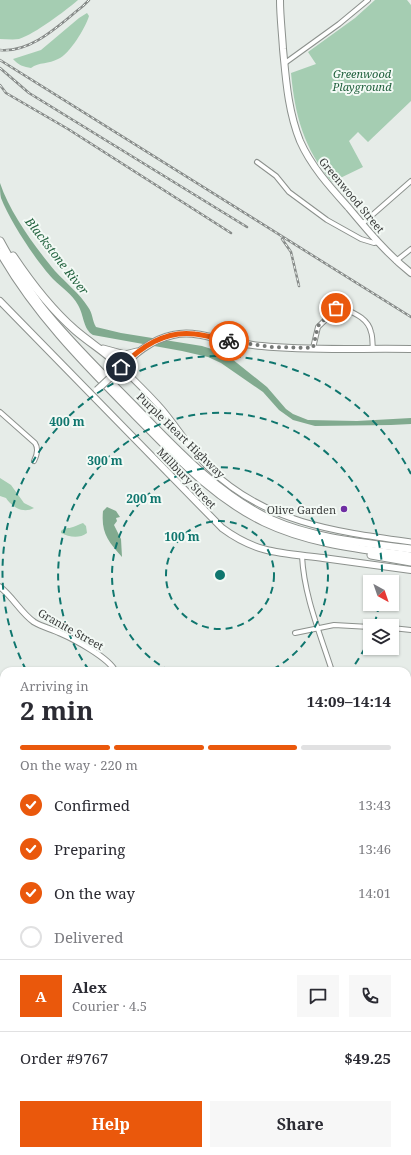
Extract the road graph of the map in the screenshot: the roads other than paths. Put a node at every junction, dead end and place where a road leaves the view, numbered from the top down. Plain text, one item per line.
1 (280, 0) edge
2 (368, 0) edge
3 (285, 63) junction
4 (257, 162) dead end
5 (411, 181) edge
6 (362, 224) junction
7 (0, 236) edge
8 (0, 241) edge
9 (378, 242) junction
10 (411, 249) edge
11 (0, 252) edge
12 (396, 261) junction
13 (411, 273) edge
14 (0, 301) edge
15 (344, 302) dead end
16 (339, 306) junction
17 (97, 347) junction
18 (313, 348) junction
19 (373, 348) junction
20 (411, 349) edge
21 (137, 352) junction
22 (121, 367) junction
23 (92, 395) junction
24 (0, 412) edge
25 (34, 461) dead end
26 (327, 542) junction
27 (411, 542) edge
28 (411, 549) edge
29 (302, 556) junction
30 (411, 556) edge
31 (411, 562) edge
32 (411, 570) edge
33 (0, 587) edge
34 (363, 627) edge
35 (318, 628) junction
36 (399, 629) edge
37 (411, 630) edge
38 (295, 633) dead end
39 (113, 667) edge
40 (331, 667) edge

1 - 3 main road, Greenwood Street
2 - 3 street
3 - 6 main road, Greenwood Street
4 - 9 street
5 - 6 street
6 - 9 main road, Greenwood Street
7 - 17 highway
8 - 28 highway, Purple Heart Highway
9 - 12 main road, Greenwood Street
10 - 12 street
11 - 26 highway, Purple Heart Highway
12 - 13 main road, Greenwood Street
14 - 23 main road, Millbury Street
15 - 16 street
16 - 18 street
16 - 19 street
17 - 21 highway
17 - 22 highway
18 - 19 main road
18 - 21 main road
19 - 20 main road
21 - 22 main road
22 - 23 main road, bridge
22 - 27 street
23 - 29 main road, Millbury Street
24 - 25 street
26 - 30 highway, Purple Heart Highway
26 - 31 highway
29 - 32 main road, Millbury Street
29 - 35 street
33 - 39 street, Granite Street
34 - 35 street
35 - 38 street
35 - 40 street
36 - 37 street

